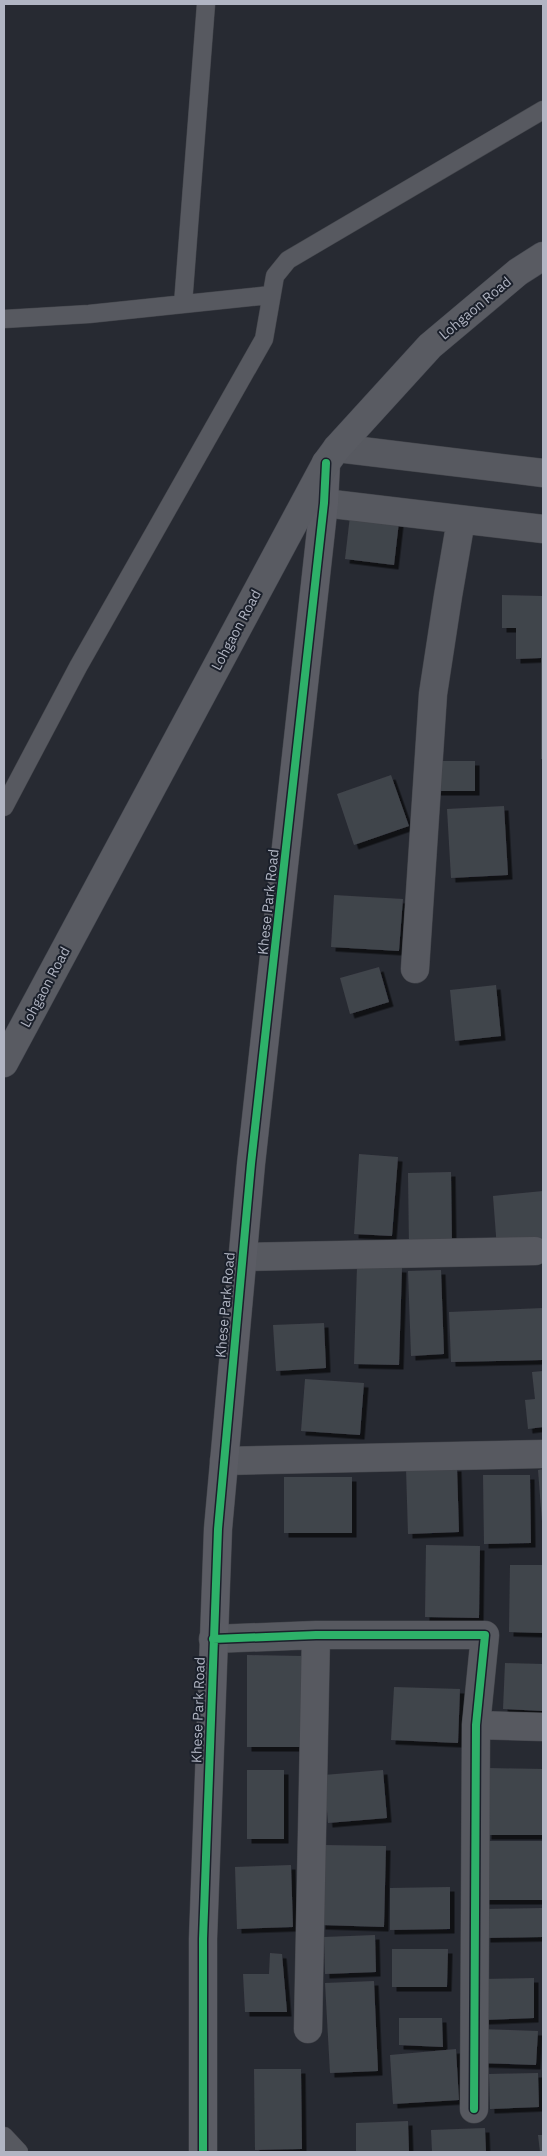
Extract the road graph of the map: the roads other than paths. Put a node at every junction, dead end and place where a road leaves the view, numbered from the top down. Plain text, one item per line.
1 (206, 4) edge
2 (543, 110) edge
3 (543, 256) edge
4 (270, 295) junction
5 (183, 304) junction
6 (4, 319) edge
7 (332, 456) junction
8 (543, 473) edge
9 (324, 503) junction
10 (462, 520) junction
11 (543, 529) edge
12 (4, 807) edge
13 (415, 969) dead end
14 (4, 1063) edge
15 (535, 1251) dead end
16 (242, 1257) junction
17 (543, 1454) edge
18 (224, 1462) junction
19 (316, 1635) junction
20 (213, 1639) junction
21 (476, 1725) junction
22 (543, 1727) edge
23 (308, 2029) dead end
24 (474, 2108) dead end
25 (4, 2136) edge
26 (19, 2152) edge
27 (203, 2152) edge

1 - 5 lane
2 - 4 lane
3 - 7 main road, Lohgaon Road
4 - 5 lane
4 - 12 lane
5 - 6 lane
7 - 8 street
7 - 9 street, Khese Park Road
7 - 14 main road, Lohgaon Road
9 - 10 street
9 - 16 street, Khese Park Road
10 - 11 street
10 - 13 street
15 - 16 street
16 - 18 street, Khese Park Road
17 - 18 street
18 - 20 street, Khese Park Road
19 - 20 street
19 - 21 street
19 - 23 street
20 - 27 street, Khese Park Road
21 - 22 street
21 - 24 street
25 - 26 lane

